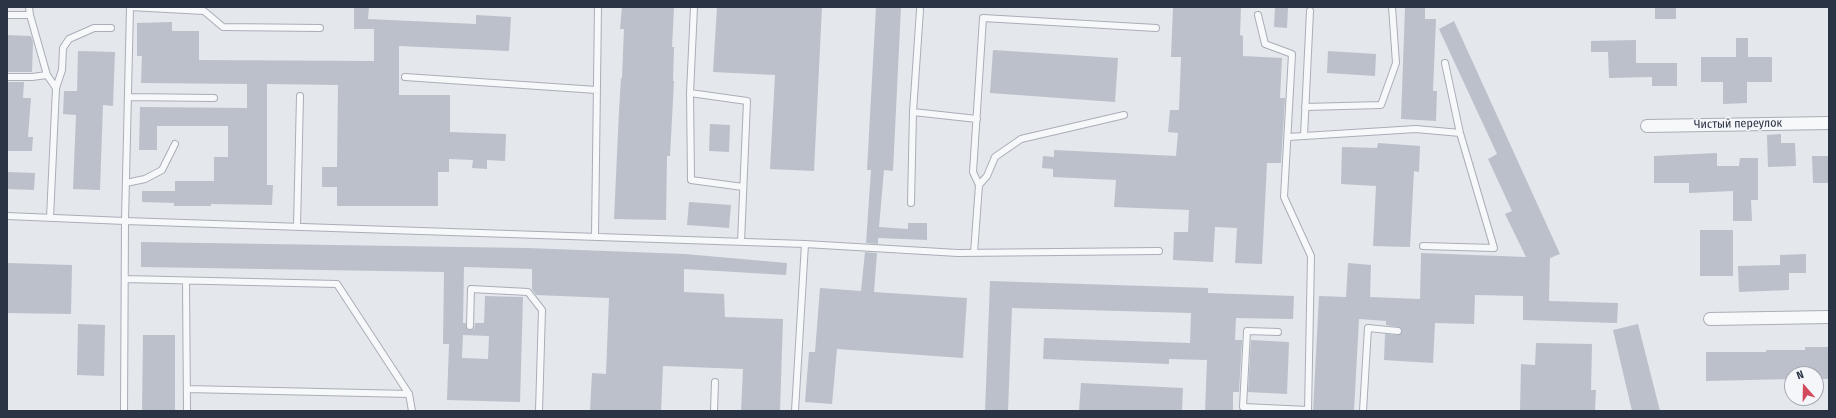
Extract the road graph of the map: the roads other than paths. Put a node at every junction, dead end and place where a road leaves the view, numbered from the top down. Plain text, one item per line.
1 (29, 7) edge
2 (130, 7) edge
3 (598, 7) edge
4 (694, 7) edge
5 (1392, 7) edge
6 (920, 10) dead end
7 (1310, 11) dead end
8 (7, 14) edge
9 (30, 15) junction
10 (1258, 15) dead end
11 (111, 28) dead end
12 (320, 28) dead end
13 (1156, 28) dead end
14 (1445, 63) dead end
15 (47, 75) junction
16 (7, 77) edge
17 (405, 77) dead end
18 (56, 88) junction
19 (597, 90) junction
20 (690, 93) junction
21 (300, 96) dead end
22 (128, 97) junction
23 (214, 98) dead end
24 (1305, 107) junction
25 (913, 112) junction
26 (1124, 115) dead end
27 (977, 119) junction
28 (1829, 123) edge
29 (1647, 126) dead end
30 (1460, 133) junction
31 (1304, 136) junction
32 (1288, 137) junction
33 (175, 144) dead end
34 (126, 183) junction
35 (979, 185) junction
36 (743, 187) junction
37 (911, 203) dead end
38 (7, 216) edge
39 (50, 218) junction
40 (125, 221) junction
41 (297, 226) junction
42 (595, 236) junction
43 (741, 242) junction
44 (804, 244) junction
45 (1423, 246) dead end
46 (1159, 251) dead end
47 (974, 253) junction
48 (125, 279) junction
49 (186, 282) junction
50 (1829, 317) edge
51 (1710, 319) dead end
52 (470, 326) dead end
53 (1398, 331) dead end
54 (1278, 332) dead end
55 (715, 382) dead end
56 (187, 389) junction
57 (409, 394) junction
58 (1257, 409) edge
59 (1308, 410) edge
60 (124, 411) edge
61 (187, 411) edge
62 (412, 411) edge
63 (539, 411) edge
64 (714, 411) edge
65 (795, 411) edge
66 (1362, 411) edge

1 - 9 lane
2 - 12 lane
2 - 22 lane
3 - 19 lane
4 - 20 lane
5 - 24 lane
6 - 25 lane
7 - 24 lane
8 - 9 lane
9 - 15 lane
10 - 32 lane
11 - 18 lane
13 - 27 lane
14 - 30 lane
15 - 16 lane
15 - 18 lane
17 - 19 lane
18 - 39 lane
19 - 42 lane
20 - 36 lane
20 - 36 lane
21 - 41 lane
22 - 23 lane
22 - 34 lane
24 - 31 lane
25 - 27 lane
25 - 37 lane
26 - 35 lane
27 - 35 lane
28 - 29 street, Чистый переулок
30 - 31 lane
30 - 45 lane
31 - 32 lane
32 - 59 lane
33 - 34 lane
34 - 40 lane
35 - 47 lane
36 - 43 lane
38 - 39 lane
39 - 40 lane
40 - 41 lane
40 - 48 lane
41 - 42 lane
42 - 43 lane
43 - 44 lane
44 - 47 lane
44 - 65 lane
46 - 47 lane
48 - 49 lane
48 - 60 lane
49 - 56 lane
49 - 57 lane
50 - 51 street
52 - 63 lane
53 - 66 lane
54 - 58 lane
55 - 64 lane
56 - 57 lane
56 - 61 lane
57 - 62 lane
58 - 59 lane

